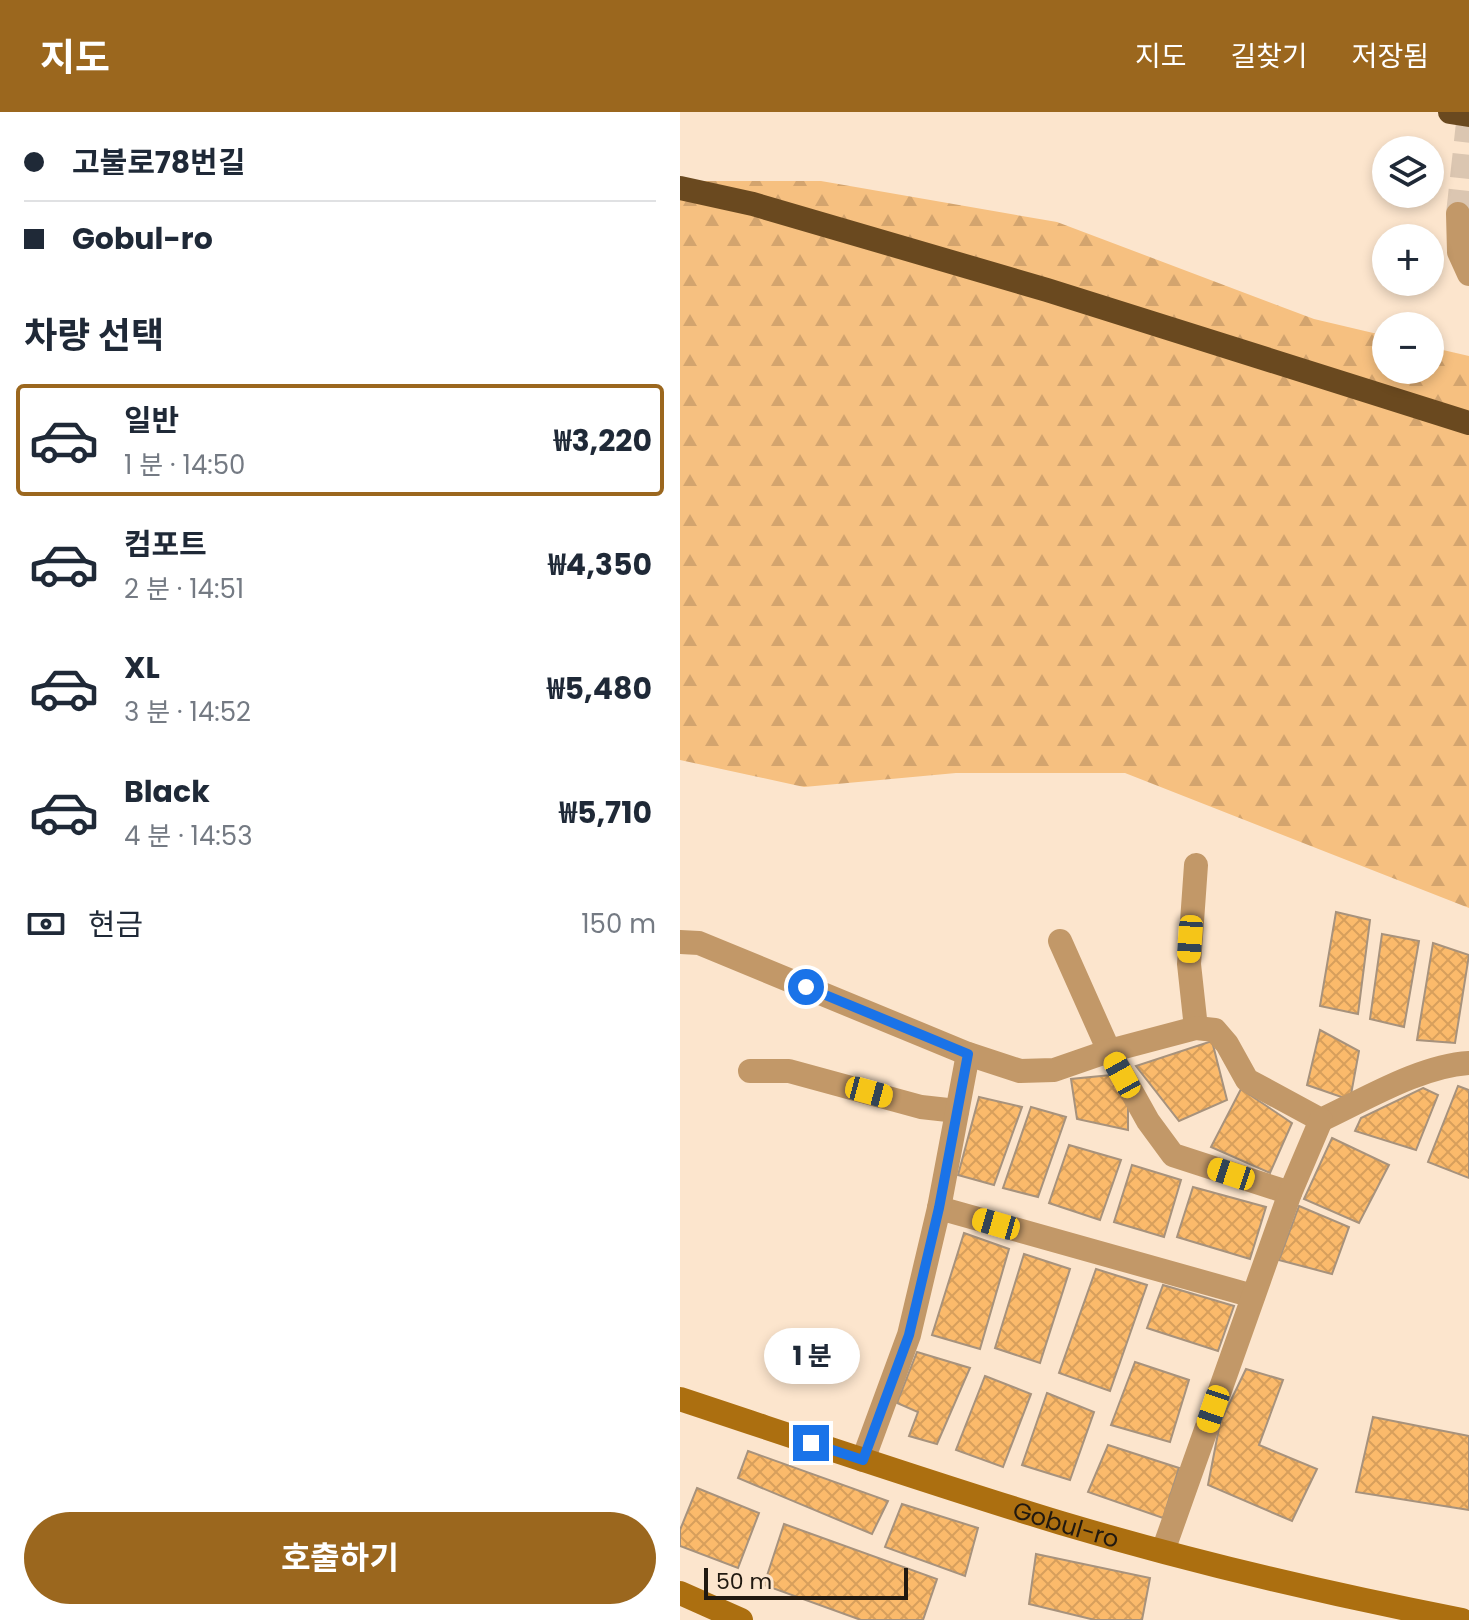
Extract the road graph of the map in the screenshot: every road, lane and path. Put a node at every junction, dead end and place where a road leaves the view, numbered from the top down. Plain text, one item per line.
1 (1450, 112) edge
2 (1469, 115) edge
3 (680, 188) edge
4 (1458, 214) tunnel mouth
5 (1469, 274) edge
6 (1469, 423) edge
7 (1196, 865) dead end
8 (1060, 941) dead end
9 (680, 942) edge
10 (1196, 1028) junction
11 (1109, 1051) junction
12 (968, 1054) junction
13 (1469, 1063) edge
14 (750, 1071) dead end
15 (957, 1111) junction
16 (1321, 1120) junction
17 (1290, 1193) junction
18 (939, 1208) junction
19 (1253, 1296) junction
20 (680, 1399) edge
21 (863, 1460) junction
22 (1163, 1551) junction
23 (680, 1593) edge
24 (741, 1620) edge
25 (1462, 1620) edge

1 - 2 highway
3 - 6 highway
4 - 5 street
7 - 10 street
8 - 11 street
9 - 12 street
10 - 11 street
10 - 16 street
11 - 12 street
11 - 17 street
12 - 15 street
13 - 16 street
14 - 15 street
15 - 18 street
16 - 17 street
17 - 19 street
18 - 19 street
18 - 21 street
19 - 22 street
20 - 21 street, Gobul-ro
21 - 22 street, Gobul-ro
22 - 25 street, Gobul-ro
23 - 24 street

